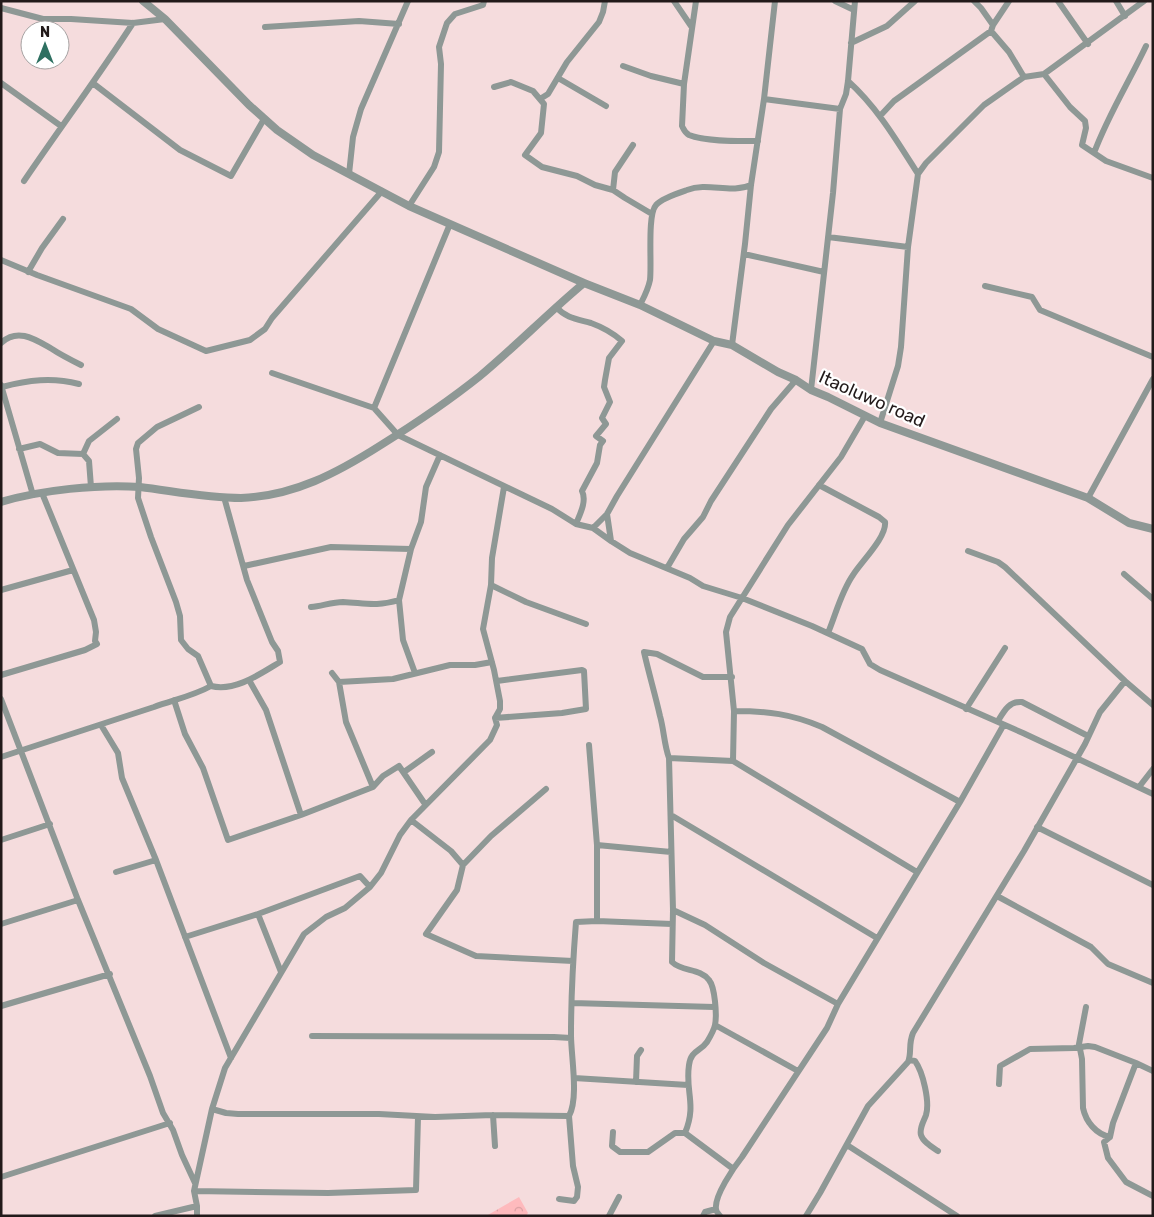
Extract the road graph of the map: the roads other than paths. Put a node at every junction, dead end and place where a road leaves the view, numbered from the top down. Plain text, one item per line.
1 (143, 1) edge
2 (408, 1) edge
3 (484, 1) edge
4 (605, 1) edge
5 (674, 1) edge
6 (696, 1) edge
7 (776, 1) edge
8 (835, 1) edge
9 (855, 1) edge
10 (915, 1) edge
11 (974, 1) edge
12 (1009, 1) edge
13 (1058, 1) edge
14 (1116, 1) edge
15 (1144, 1) edge
16 (1, 8) edge
17 (854, 10) junction
18 (1125, 16) junction
19 (165, 19) junction
20 (133, 23) junction
21 (399, 24) junction
22 (691, 26) junction
23 (265, 27) dead end
24 (992, 28) junction
25 (851, 43) junction
26 (1088, 44) junction
27 (1146, 46) dead end
28 (623, 66) dead end
29 (1044, 74) junction
30 (1024, 77) junction
31 (558, 78) junction
32 (848, 81) junction
33 (1, 84) edge
34 (94, 84) junction
35 (684, 84) junction
36 (494, 87) dead end
37 (540, 99) junction
38 (764, 100) junction
39 (606, 106) dead end
40 (840, 109) junction
41 (880, 116) junction
42 (264, 119) junction
43 (61, 126) junction
44 (758, 140) junction
45 (633, 145) dead end
46 (1094, 153) junction
47 (349, 174) junction
48 (918, 174) junction
49 (1153, 178) edge
50 (24, 181) dead end
51 (751, 185) junction
52 (613, 190) junction
53 (382, 191) junction
54 (409, 206) junction
55 (652, 214) junction
56 (62, 219) dead end
57 (450, 224) junction
58 (828, 238) junction
59 (908, 247) junction
60 (744, 254) junction
61 (1, 260) edge
62 (28, 272) junction
63 (824, 272) junction
64 (584, 283) junction
65 (985, 286) dead end
66 (640, 305) junction
67 (556, 307) junction
68 (714, 341) junction
69 (1, 343) edge
70 (732, 345) junction
71 (1153, 357) edge
72 (80, 365) dead end
73 (272, 373) dead end
74 (1153, 379) edge
75 (796, 380) junction
76 (79, 384) dead end
77 (1, 386) edge
78 (811, 390) junction
79 (199, 407) dead end
80 (374, 408) junction
81 (865, 416) junction
82 (117, 419) dead end
83 (880, 423) junction
84 (398, 435) junction
85 (19, 449) junction
86 (82, 454) junction
87 (440, 455) junction
88 (820, 485) junction
89 (137, 487) junction
90 (504, 487) junction
91 (92, 488) junction
92 (42, 493) junction
93 (33, 495) junction
94 (224, 497) junction
95 (1088, 498) junction
96 (1, 502) edge
97 (607, 514) junction
98 (576, 524) junction
99 (594, 528) junction
100 (1153, 529) edge
101 (611, 541) junction
102 (411, 549) junction
103 (968, 551) dead end
104 (244, 566) junction
105 (667, 568) junction
106 (73, 570) junction
107 (1124, 574) dead end
108 (491, 585) junction
109 (1, 590) edge
110 (742, 598) junction
111 (1153, 599) edge
112 (399, 600) junction
113 (311, 608) dead end
114 (586, 624) dead end
115 (828, 633) junction
116 (1005, 648) dead end
117 (492, 662) junction
118 (332, 673) dead end
119 (415, 673) junction
120 (1, 675) edge
121 (732, 678) junction
122 (249, 680) junction
123 (1125, 681) junction
124 (339, 682) junction
125 (497, 682) junction
126 (211, 686) junction
127 (1, 699) edge
128 (174, 700) junction
129 (1153, 706) edge
130 (966, 709) junction
131 (734, 711) junction
132 (495, 718) junction
133 (1001, 724) junction
134 (101, 725) junction
135 (1088, 736) junction
136 (589, 744) dead end
137 (20, 750) junction
138 (432, 752) dead end
139 (1, 756) edge
140 (669, 758) junction
141 (1076, 758) junction
142 (733, 761) junction
143 (1153, 769) edge
144 (404, 772) junction
145 (373, 787) junction
146 (1140, 787) junction
147 (546, 790) dead end
148 (1153, 794) edge
149 (960, 802) junction
150 (425, 804) junction
151 (301, 815) junction
152 (672, 815) junction
153 (411, 820) junction
154 (50, 824) junction
155 (1037, 828) junction
156 (1, 840) edge
157 (597, 845) junction
158 (671, 852) junction
159 (156, 860) junction
160 (463, 865) junction
161 (116, 872) dead end
162 (917, 872) junction
163 (1153, 884) edge
164 (370, 887) junction
165 (997, 896) junction
166 (78, 900) junction
167 (673, 910) junction
168 (258, 914) junction
169 (597, 920) junction
170 (1, 924) edge
171 (672, 924) junction
172 (185, 937) junction
173 (877, 938) junction
174 (573, 961) junction
175 (281, 972) junction
176 (110, 974) junction
177 (1153, 983) edge
178 (572, 1003) junction
179 (838, 1004) junction
180 (1, 1006) edge
181 (714, 1007) junction
182 (1086, 1007) dead end
183 (715, 1025) junction
184 (312, 1036) dead end
185 (571, 1038) junction
186 (1080, 1047) junction
187 (641, 1050) dead end
188 (231, 1058) junction
189 (909, 1060) junction
190 (1136, 1063) junction
191 (798, 1071) junction
192 (1153, 1071) edge
193 (574, 1078) junction
194 (636, 1082) junction
195 (688, 1084) junction
196 (999, 1084) dead end
197 (212, 1109) junction
198 (493, 1116) junction
199 (569, 1116) junction
200 (418, 1117) junction
201 (170, 1124) junction
202 (613, 1132) dead end
203 (685, 1133) junction
204 (1110, 1137) junction
205 (848, 1145) junction
206 (495, 1146) dead end
207 (938, 1151) dead end
208 (732, 1168) junction
209 (1, 1178) edge
210 (196, 1183) junction
211 (194, 1191) junction
212 (1153, 1196) edge
213 (619, 1197) dead end
214 (559, 1199) dead end
215 (198, 1206) junction
216 (716, 1209) junction
217 (807, 1215) edge
218 (155, 1216) edge
219 (197, 1216) edge
220 (609, 1216) edge
221 (703, 1216) edge
222 (720, 1216) edge
223 (957, 1216) edge

1 - 19 street, Itaoluwo road
2 - 21 street
3 - 54 street
4 - 31 street
5 - 22 street
6 - 22 street
7 - 38 street
8 - 17 street
9 - 17 street
10 - 25 street
11 - 24 street
12 - 24 street
13 - 26 street
14 - 18 street
15 - 18 street
16 - 20 street
17 - 25 street
18 - 26 street
19 - 20 street
19 - 42 street, Itaoluwo road
20 - 34 street
21 - 23 street
21 - 47 street
22 - 35 street
24 - 30 street
24 - 41 street
25 - 32 street
26 - 29 street
27 - 46 street
28 - 35 street
29 - 30 street
29 - 46 street
30 - 48 street
31 - 37 street
31 - 39 street
32 - 40 street
32 - 41 street
33 - 43 street
34 - 42 street
34 - 43 street
35 - 44 street
36 - 37 street
37 - 52 street
38 - 40 street
38 - 44 street
40 - 58 street
41 - 48 street
42 - 47 street, Itaoluwo road
43 - 50 street
44 - 51 street
45 - 52 street
46 - 49 street
47 - 53 street, Itaoluwo road
48 - 59 street
51 - 55 street
51 - 60 street
52 - 55 street
53 - 54 street, Itaoluwo road
53 - 62 street
54 - 57 street, Itaoluwo road
55 - 66 street
56 - 62 street
57 - 64 street, Itaoluwo road
57 - 80 street
58 - 59 street
58 - 63 street
59 - 83 street
60 - 63 street
60 - 70 street
61 - 62 street
63 - 78 street
64 - 66 street, Itaoluwo road
64 - 67 street
65 - 71 street
66 - 68 street, Itaoluwo road
67 - 84 street
67 - 98 street
68 - 70 street, Itaoluwo road
68 - 97 street
69 - 72 street
70 - 75 street, Itaoluwo road
73 - 80 street
74 - 95 street
75 - 78 street, Itaoluwo road
75 - 105 street
76 - 77 street
77 - 85 street
78 - 81 street, Itaoluwo road
79 - 89 street
80 - 84 street
81 - 83 street, Itaoluwo road
81 - 88 street
82 - 86 street
83 - 95 street, Itaoluwo road
84 - 87 street
84 - 94 street
85 - 86 street
85 - 93 street
86 - 91 street
87 - 90 street
87 - 102 street
88 - 110 street
88 - 115 street
89 - 91 street
89 - 94 street
89 - 126 street
90 - 98 street
90 - 108 street
91 - 92 street
92 - 93 street
92 - 106 street
93 - 96 street
94 - 104 street
95 - 100 street, Itaoluwo road
97 - 99 street
97 - 101 street
98 - 99 street
99 - 101 street
101 - 105 street
102 - 104 street
102 - 112 street
103 - 123 street
104 - 122 street
105 - 110 street
106 - 109 street
106 - 120 street
107 - 111 street
108 - 114 street
108 - 117 street
110 - 115 street
110 - 121 street
112 - 113 street
112 - 119 street
115 - 130 street
116 - 130 street
117 - 119 street
117 - 125 street
118 - 124 street
119 - 124 street
121 - 131 street
121 - 140 street
122 - 126 street
122 - 151 street
123 - 129 street
123 - 135 street
124 - 145 street
125 - 132 street
125 - 132 street
126 - 128 street
127 - 137 street
128 - 134 street
128 - 151 street
130 - 133 street
131 - 142 street
131 - 149 street
132 - 150 street
133 - 135 street
133 - 141 street
133 - 149 street
134 - 137 street
134 - 159 street
135 - 141 street
136 - 157 street
137 - 139 street
137 - 154 street
138 - 144 street
140 - 142 street
140 - 152 street
141 - 146 street
141 - 155 street
142 - 162 street
143 - 146 street
144 - 145 street
144 - 150 street
145 - 151 street
146 - 148 street
147 - 160 street
149 - 162 street
150 - 153 street
152 - 158 street
152 - 173 street
153 - 160 street
153 - 164 street
154 - 156 street
154 - 166 street
155 - 163 street
155 - 165 street
157 - 158 street
157 - 169 street
158 - 167 street
159 - 161 street
159 - 172 street
160 - 174 street
162 - 173 street
164 - 168 street
164 - 175 street
165 - 177 street
165 - 189 street
166 - 170 street
166 - 176 street
167 - 171 street
167 - 179 street
168 - 172 street
168 - 175 street
169 - 171 street
169 - 174 street
171 - 181 street
172 - 188 street
173 - 179 street
174 - 178 street
175 - 188 street
176 - 180 street
176 - 201 street
178 - 181 street
178 - 185 street
179 - 191 street
181 - 183 street
182 - 186 street
183 - 191 street
183 - 195 street
184 - 185 street
185 - 193 street
186 - 190 street
186 - 196 street
186 - 204 street
187 - 194 street
188 - 197 street
189 - 205 street
189 - 207 street
190 - 192 street
190 - 204 street
191 - 208 street
193 - 194 street
193 - 199 street
194 - 195 street
195 - 203 street
197 - 200 street
197 - 210 street
198 - 199 street
198 - 200 street
198 - 206 street
199 - 214 street
200 - 211 street
201 - 209 street
201 - 210 street
202 - 203 street
203 - 208 street
204 - 212 street
205 - 217 street
205 - 223 street
208 - 216 street
210 - 211 street
211 - 215 street
213 - 220 street
215 - 218 street
215 - 219 street
216 - 221 street
216 - 222 street

